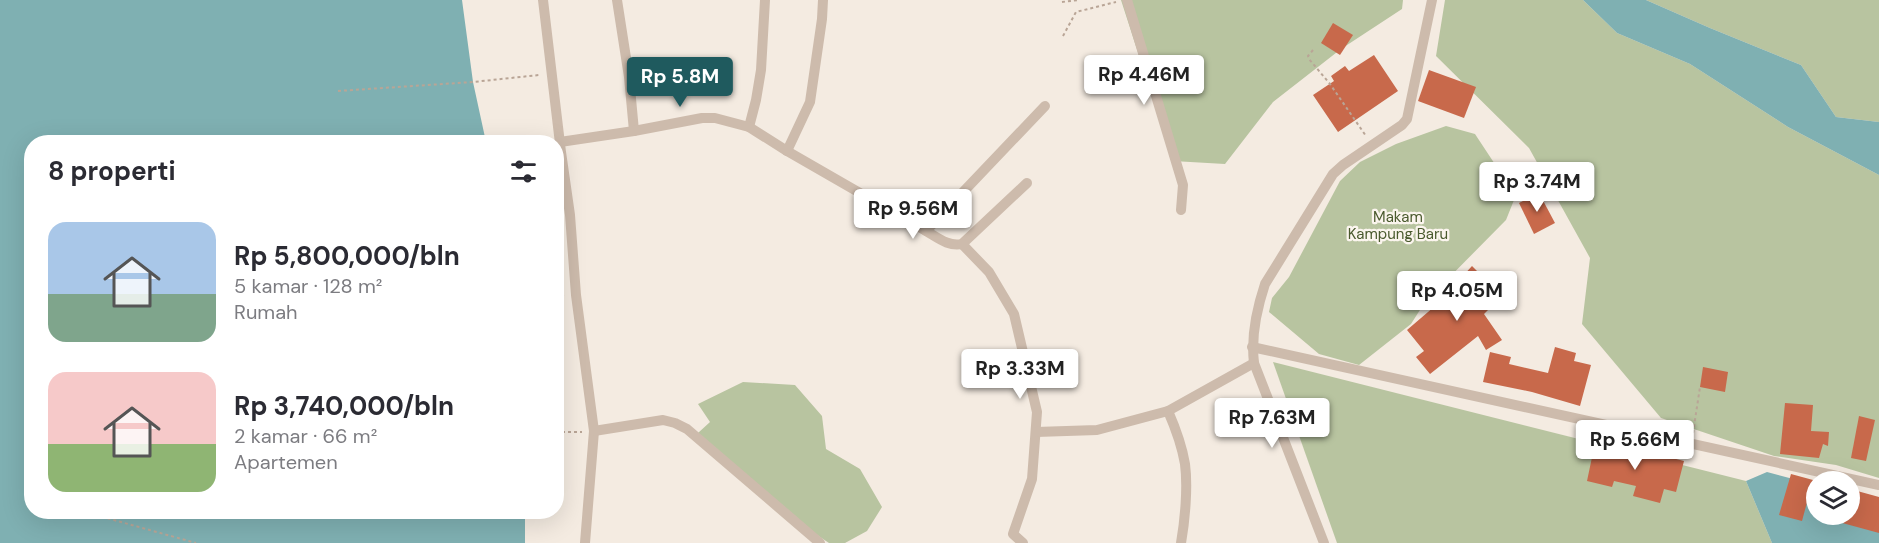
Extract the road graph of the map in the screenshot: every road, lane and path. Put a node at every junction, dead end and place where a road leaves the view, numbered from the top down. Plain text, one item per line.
1 (543, 0) edge
2 (616, 0) edge
3 (765, 0) edge
4 (823, 0) edge
5 (1078, 0) edge
6 (1125, 0) edge
7 (1432, 0) edge
8 (1062, 2) dead end
9 (1063, 36) dead end
10 (1313, 50) dead end
11 (551, 74) junction
12 (338, 91) dead end
13 (1045, 106) dead end
14 (749, 127) junction
15 (634, 131) junction
16 (559, 135) edge
17 (564, 141) edge
18 (1373, 145) junction
19 (787, 151) junction
20 (564, 171) edge
21 (1027, 183) dead end
22 (1181, 210) dead end
23 (926, 231) junction
24 (962, 244) junction
25 (1252, 347) junction
26 (1254, 363) junction
27 (1700, 387) dead end
28 (1168, 411) junction
29 (594, 431) junction
30 (564, 432) edge
31 (1036, 432) junction
32 (1691, 445) junction
33 (1879, 485) edge
34 (110, 519) edge
35 (196, 543) edge
36 (585, 543) edge
37 (820, 543) edge
38 (1023, 543) edge
39 (1181, 543) edge
40 (1324, 543) edge

1 - 11 street
2 - 15 street
3 - 14 street
4 - 19 street
5 - 8 path
6 - 9 path
6 - 22 street
7 - 18 street
10 - 18 path
11 - 12 path
11 - 16 street
13 - 23 street
14 - 15 street
14 - 19 street
15 - 17 street
18 - 25 street
19 - 23 street
20 - 29 street
21 - 24 street
23 - 24 street
24 - 31 street
25 - 26 street
25 - 32 street
26 - 28 street
26 - 40 street
27 - 32 path
28 - 31 street
28 - 39 street
29 - 30 path
29 - 36 street
29 - 37 street
31 - 38 street
32 - 33 street
34 - 35 path

